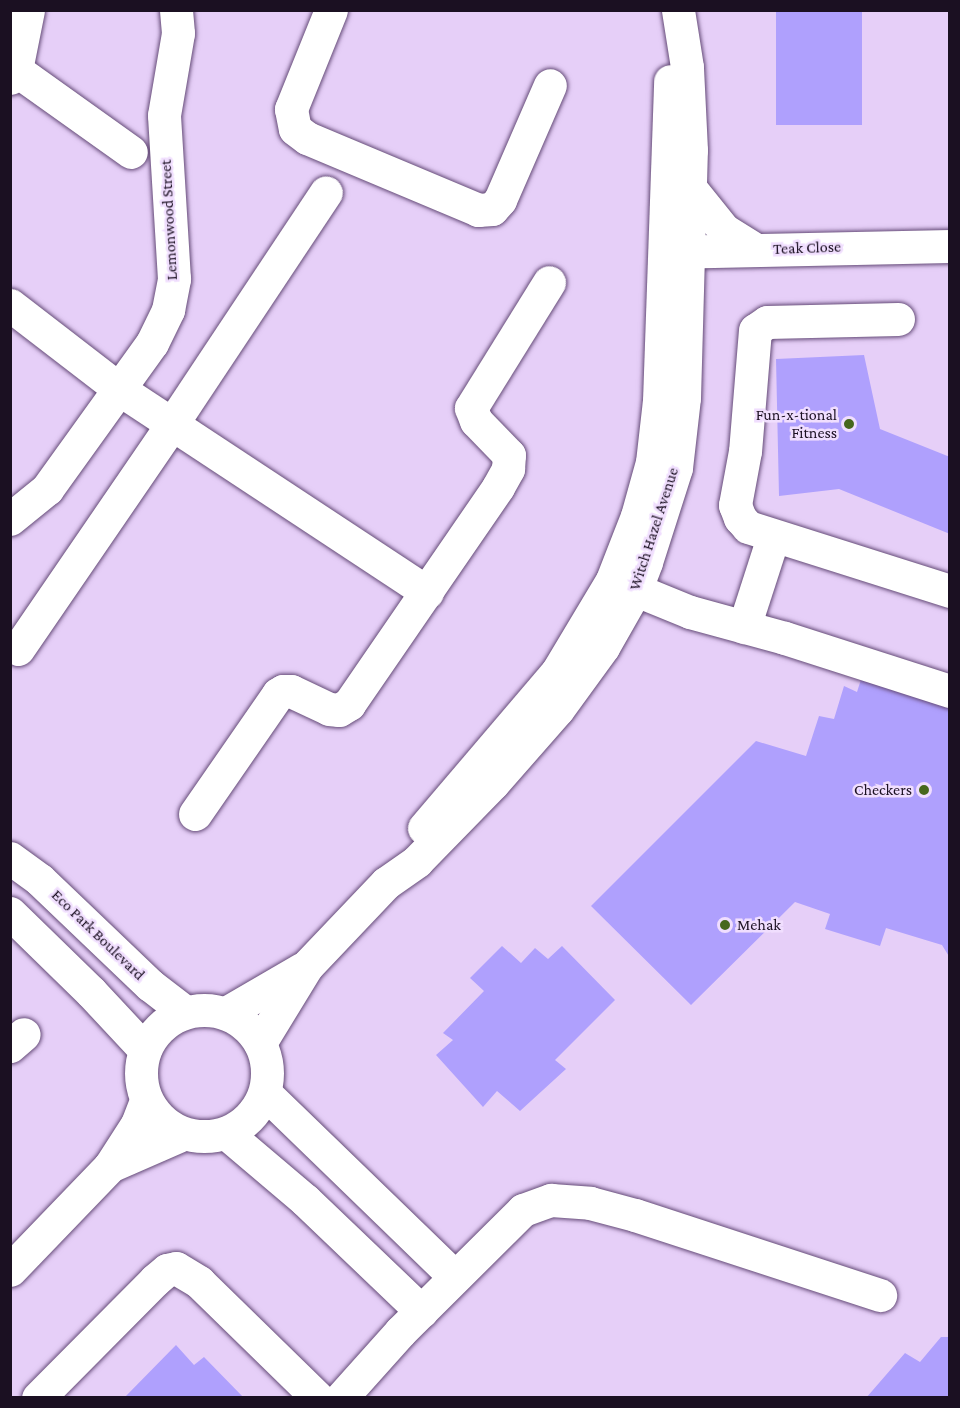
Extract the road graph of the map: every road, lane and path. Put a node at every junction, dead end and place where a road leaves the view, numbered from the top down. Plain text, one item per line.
1 (28, 10) edge
2 (176, 10) edge
3 (331, 10) edge
4 (677, 10) edge
5 (13, 74) edge
6 (550, 85) dead end
7 (130, 152) dead end
8 (691, 189) junction
9 (326, 192) dead end
10 (950, 246) edge
11 (755, 249) junction
12 (676, 252) junction
13 (549, 282) dead end
14 (10, 305) edge
15 (898, 319) dead end
16 (118, 389) junction
17 (172, 424) junction
18 (10, 519) edge
19 (773, 537) junction
20 (624, 586) junction
21 (950, 591) edge
22 (427, 592) junction
23 (744, 627) junction
24 (18, 649) dead end
25 (950, 691) edge
26 (195, 814) dead end
27 (10, 858) edge
28 (10, 913) edge
29 (306, 966) junction
30 (185, 1012) junction
31 (226, 1013) junction
32 (260, 1043) junction
33 (145, 1050) junction
34 (265, 1093) junction
35 (146, 1101) junction
36 (226, 1133) junction
37 (183, 1134) junction
38 (110, 1166) junction
39 (10, 1270) edge
40 (455, 1277) junction
41 (880, 1295) dead end
42 (421, 1311) junction
43 (38, 1398) edge
44 (318, 1398) edge
45 (341, 1398) edge

1 - 5 street
2 - 16 street, Lemonwood Street
3 - 6 street
4 - 8 street, Witch Hazel Avenue
4 - 12 street, Witch Hazel Avenue
5 - 7 street
8 - 11 street
8 - 12 street, Witch Hazel Avenue
9 - 17 street
10 - 11 street, Teak Close
11 - 12 street, Teak Close
12 - 20 street, Witch Hazel Avenue
13 - 22 street
14 - 16 street
15 - 19 street
16 - 17 street
16 - 18 street, Lemonwood Street
17 - 22 street
17 - 24 street
19 - 21 street
19 - 23 street
20 - 23 street
20 - 29 street, Witch Hazel Avenue
22 - 26 street
23 - 25 street
27 - 30 street, Eco Park Boulevard
28 - 33 street
29 - 31 street, Witch Hazel Avenue
29 - 32 street, Witch Hazel Avenue
30 - 31 street
30 - 33 street
31 - 32 street
32 - 34 street
33 - 35 street
34 - 36 street
34 - 40 street
35 - 37 street
35 - 38 street
36 - 37 street
36 - 42 street
37 - 38 street
38 - 39 street
40 - 41 street
40 - 42 street
42 - 45 street
43 - 44 street

